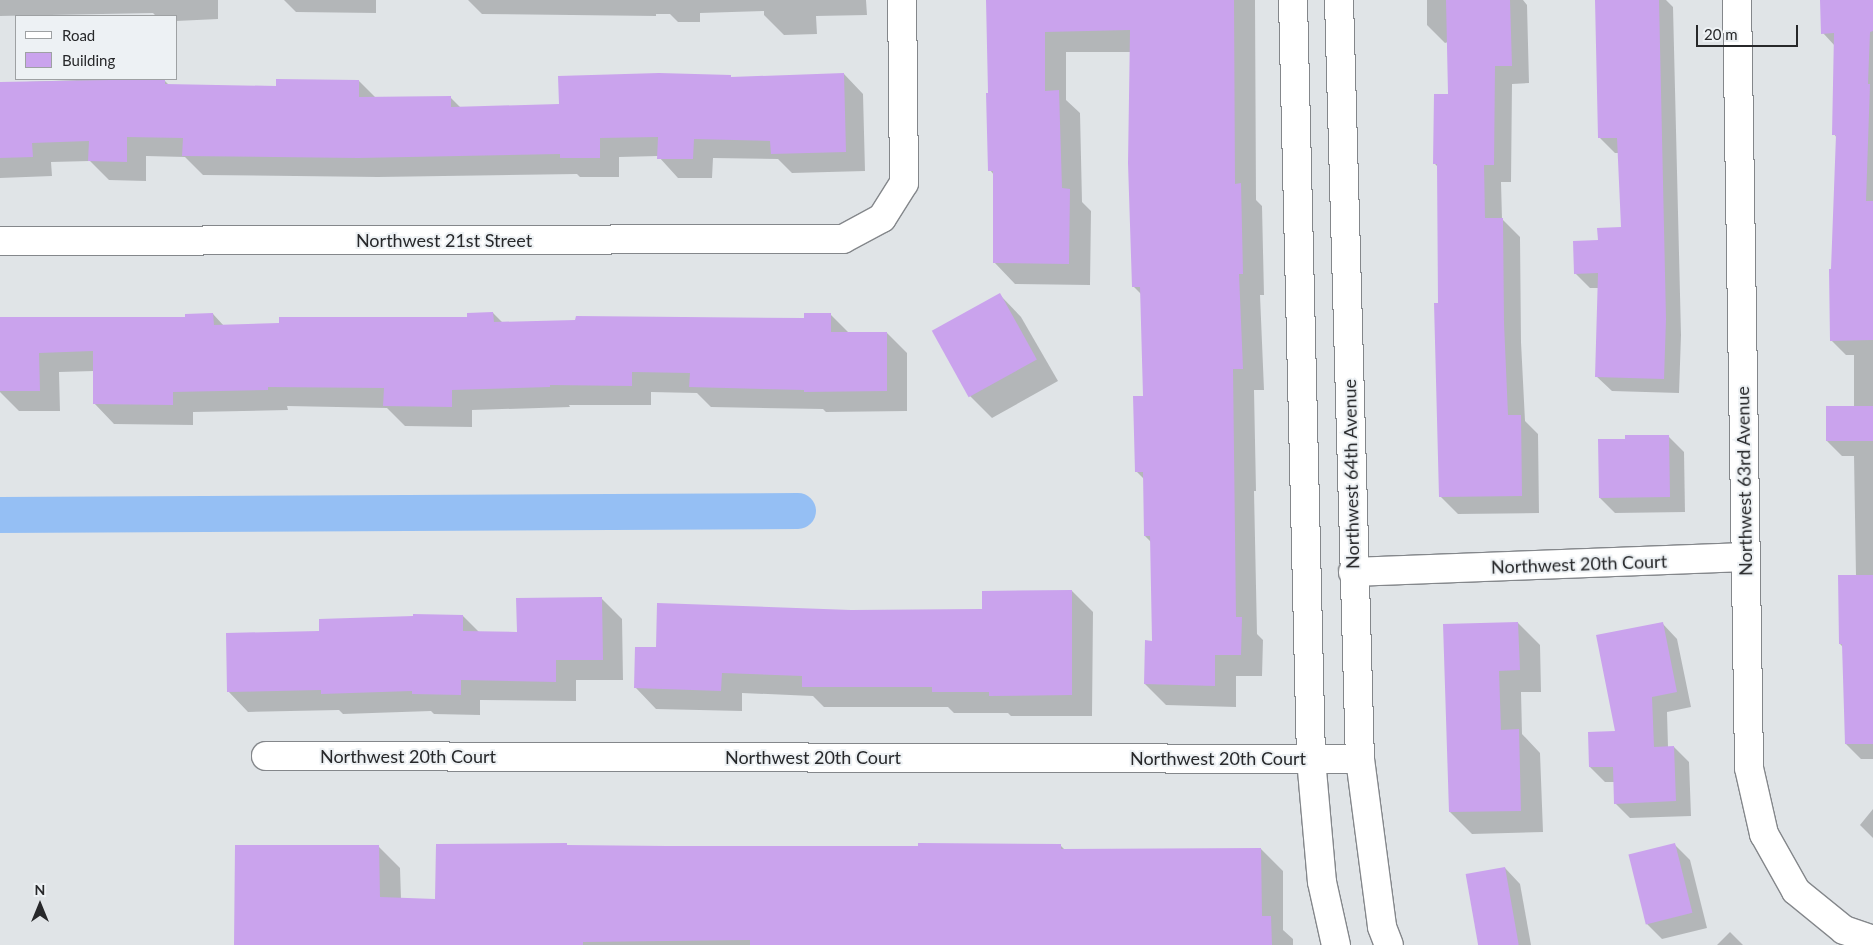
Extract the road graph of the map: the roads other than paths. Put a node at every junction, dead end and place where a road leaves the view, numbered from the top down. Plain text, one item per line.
1 (902, 0) edge
2 (1293, 0) edge
3 (1339, 0) edge
4 (1737, 0) edge
5 (0, 241) edge
6 (1745, 557) junction
7 (1353, 572) junction
8 (266, 756) dead end
9 (1311, 759) junction
10 (1360, 759) junction
11 (1873, 940) edge
12 (1336, 945) edge
13 (1389, 945) edge

1 - 5 street, Northwest 21st Street
2 - 9 street
3 - 7 street, Northwest 64th Avenue
4 - 6 street, Northwest 63rd Avenue
6 - 7 street, Northwest 20th Court
6 - 11 street, Northwest 63rd Avenue
7 - 10 street, Northwest 64th Avenue
8 - 9 street, Northwest 20th Court
9 - 10 street, Northwest 20th Court
9 - 12 street
10 - 13 street, Northwest 64th Avenue

